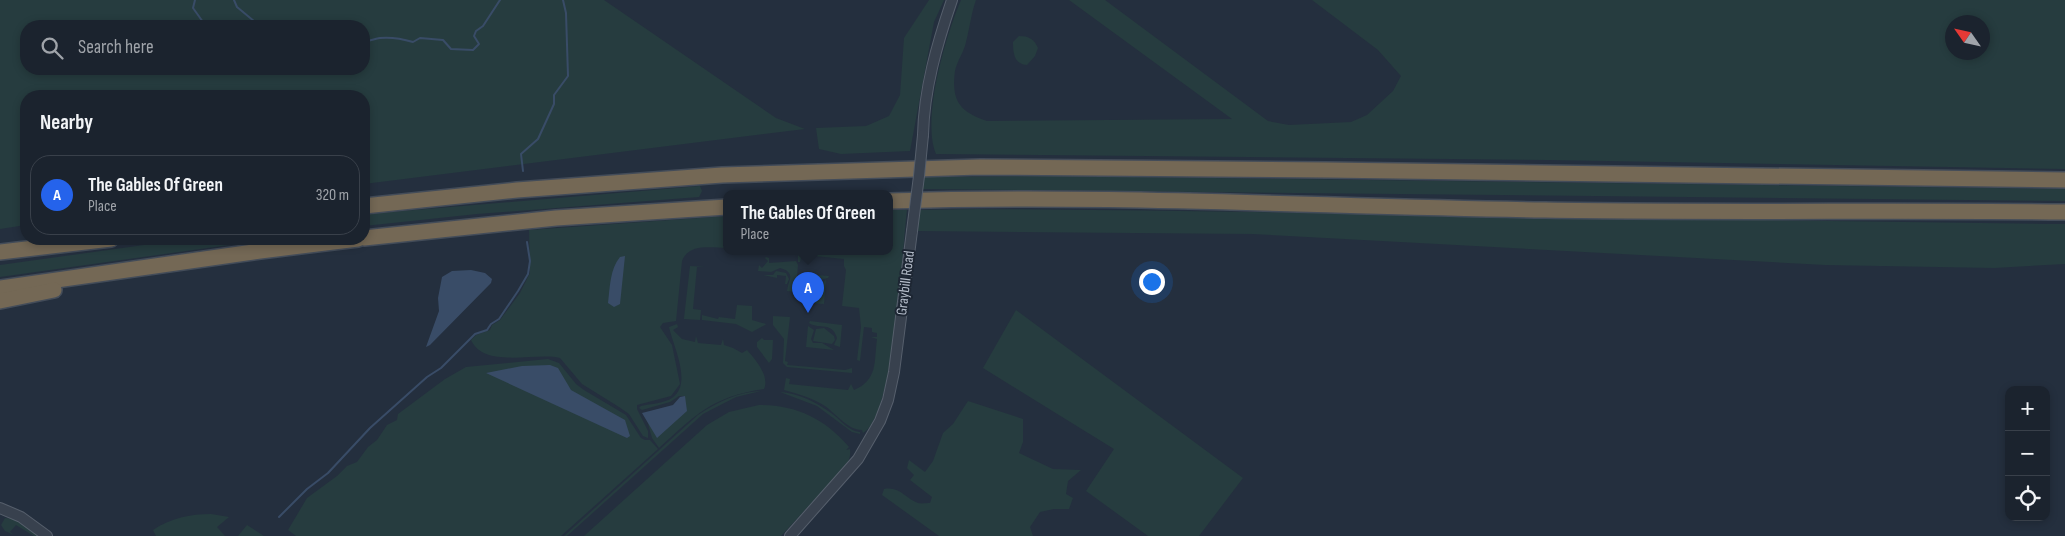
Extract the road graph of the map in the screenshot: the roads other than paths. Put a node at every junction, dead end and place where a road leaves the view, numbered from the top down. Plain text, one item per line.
1 (952, 0) edge
2 (2065, 180) edge
3 (893, 201) edge
4 (370, 205) edge
5 (723, 207) edge
6 (2065, 212) edge
7 (370, 237) edge
8 (60, 245) edge
9 (309, 245) edge
10 (260, 251) junction
11 (0, 252) edge
12 (0, 288) edge
13 (0, 301) edge
14 (0, 508) edge
15 (47, 536) edge
16 (790, 536) edge

1 - 16 street, Graybill Road, bridge
2 - 4 highway
3 - 6 highway
5 - 7 highway
8 - 11 highway
9 - 10 highway
10 - 12 highway
10 - 13 highway
14 - 15 street

